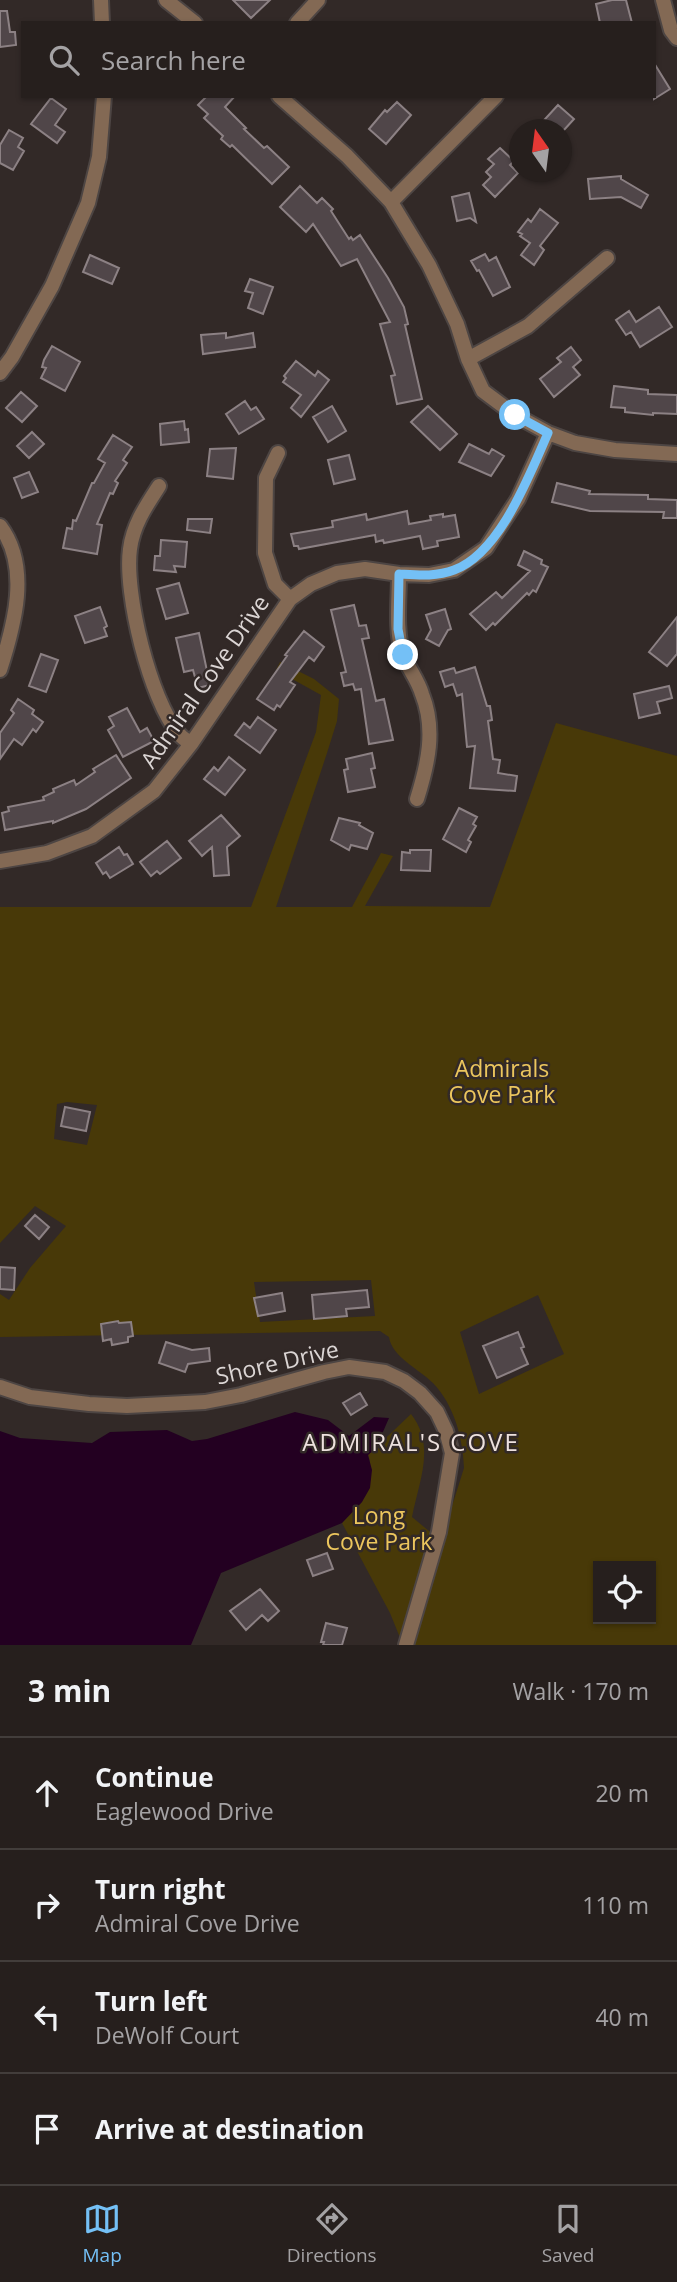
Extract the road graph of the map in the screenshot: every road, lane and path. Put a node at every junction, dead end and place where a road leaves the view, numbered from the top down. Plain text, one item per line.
1 (101, 0) edge
2 (166, 0) edge
3 (318, 0) edge
4 (663, 0) edge
5 (102, 21) edge
6 (192, 21) edge
7 (299, 21) edge
8 (677, 38) edge
9 (104, 98) edge
10 (281, 98) edge
11 (494, 98) edge
12 (391, 202) junction
13 (607, 258) dead end
14 (468, 359) junction
15 (0, 373) edge
16 (548, 433) junction
17 (278, 453) dead end
18 (677, 454) edge
19 (159, 486) dead end
20 (0, 526) edge
21 (399, 574) junction
22 (290, 599) junction
23 (0, 670) edge
24 (191, 744) junction
25 (416, 799) dead end
26 (0, 861) edge
27 (0, 1387) edge
28 (406, 1645) edge

1 - 5 street
2 - 6 street
3 - 7 street
4 - 8 street
9 - 15 street
10 - 12 street
11 - 12 street
12 - 14 street
13 - 14 street
14 - 16 street
16 - 18 street
16 - 21 street, Admiral Cove Drive
17 - 22 street
19 - 24 street
20 - 23 street
21 - 22 street, Admiral Cove Drive
21 - 25 street
22 - 24 street, Admiral Cove Drive
24 - 26 street, Admiral Cove Drive
27 - 28 street, Shore Drive

